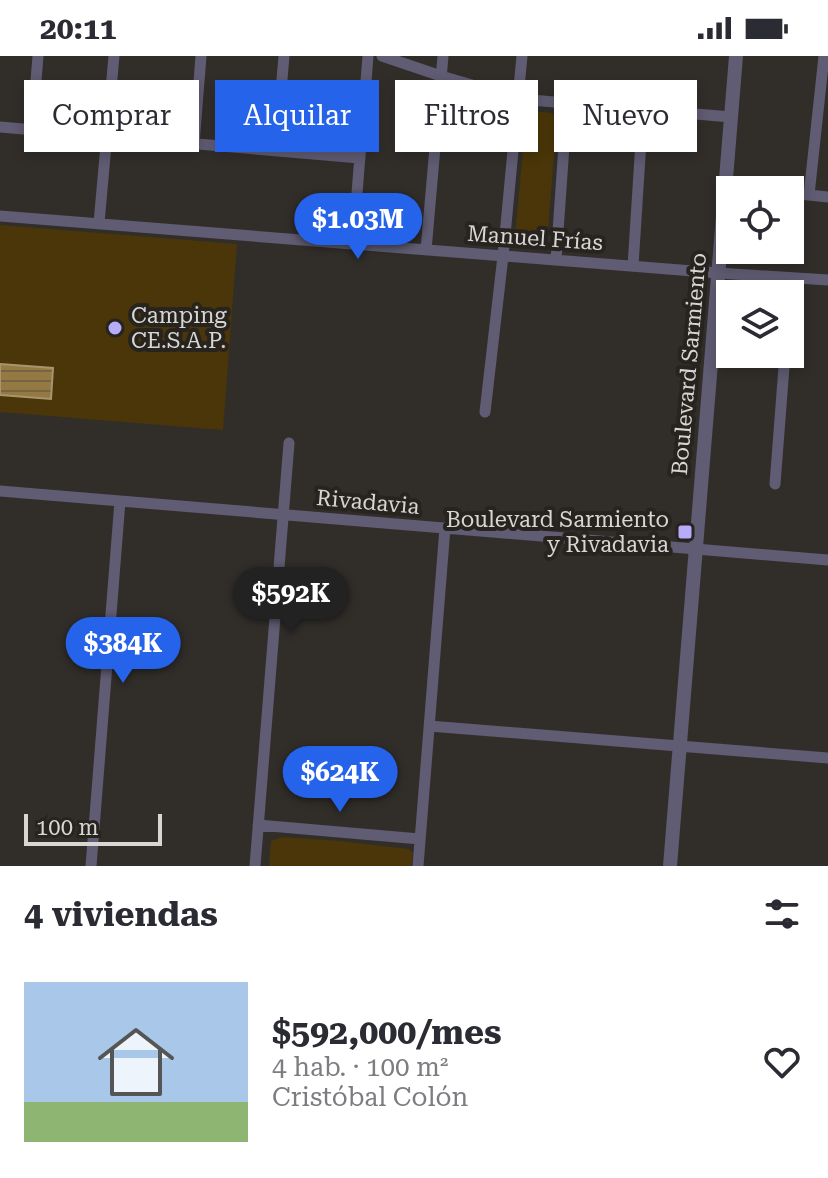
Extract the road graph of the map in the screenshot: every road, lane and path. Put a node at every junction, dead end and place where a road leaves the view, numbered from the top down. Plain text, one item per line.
1 (38, 56) edge
2 (114, 56) edge
3 (201, 56) edge
4 (284, 56) edge
5 (368, 56) edge
6 (382, 56) edge
7 (443, 56) edge
8 (522, 56) edge
9 (736, 56) edge
10 (824, 56) edge
11 (441, 76) junction
12 (36, 80) edge
13 (112, 80) edge
14 (282, 80) edge
15 (455, 80) edge
16 (520, 80) edge
17 (199, 81) edge
18 (697, 114) edge
19 (731, 117) junction
20 (0, 127) edge
21 (24, 129) edge
22 (105, 152) edge
23 (297, 152) edge
24 (514, 152) edge
25 (564, 152) edge
26 (640, 152) edge
27 (360, 158) junction
28 (726, 176) edge
29 (804, 194) edge
30 (809, 195) junction
31 (828, 197) edge
32 (0, 216) edge
33 (99, 223) junction
34 (353, 243) junction
35 (426, 250) junction
36 (503, 256) junction
37 (556, 260) junction
38 (719, 264) edge
39 (633, 266) junction
40 (718, 273) junction
41 (790, 278) joint
42 (828, 280) edge
43 (784, 368) edge
44 (485, 412) dead end
45 (289, 443) dead end
46 (775, 484) dead end
47 (0, 491) edge
48 (120, 501) junction
49 (283, 515) junction
50 (445, 528) junction
51 (696, 549) junction
52 (828, 560) edge
53 (429, 726) junction
54 (680, 747) junction
55 (828, 758) edge
56 (258, 825) junction
57 (420, 839) junction
58 (254, 863) edge
59 (91, 866) edge
60 (418, 866) edge
61 (670, 866) edge

1 - 12 street
2 - 13 street
3 - 17 street
4 - 14 street
5 - 27 street
6 - 11 street
7 - 11 street
8 - 16 street
9 - 19 street, Boulevard Sarmiento
10 - 30 street
11 - 15 street
11 - 35 street
18 - 19 street
19 - 28 street, Boulevard Sarmiento
20 - 21 street
22 - 33 street
23 - 27 street
24 - 36 street
25 - 37 street
26 - 39 street
27 - 34 street
29 - 30 street
30 - 31 street
32 - 33 street, Manuel Frías
33 - 34 street, Manuel Frías
34 - 35 street, Manuel Frías
35 - 36 street, Manuel Frías
36 - 37 street, Manuel Frías
36 - 44 street
37 - 39 street, Manuel Frías
38 - 40 street, Boulevard Sarmiento
39 - 40 street, Manuel Frías
40 - 41 street, Manuel Frías
40 - 51 street, Boulevard Sarmiento
41 - 42 street, Manuel Frías
43 - 46 street
45 - 49 street
47 - 48 street, Rivadavia
48 - 49 street, Rivadavia
48 - 59 street
49 - 50 street, Rivadavia
49 - 56 street
50 - 51 street, Rivadavia
50 - 53 street
51 - 52 street, Rivadavia
51 - 54 street, Boulevard Sarmiento
53 - 54 street
53 - 57 street
54 - 55 street
54 - 61 street, Boulevard Sarmiento
56 - 57 street
56 - 58 street
57 - 60 street

